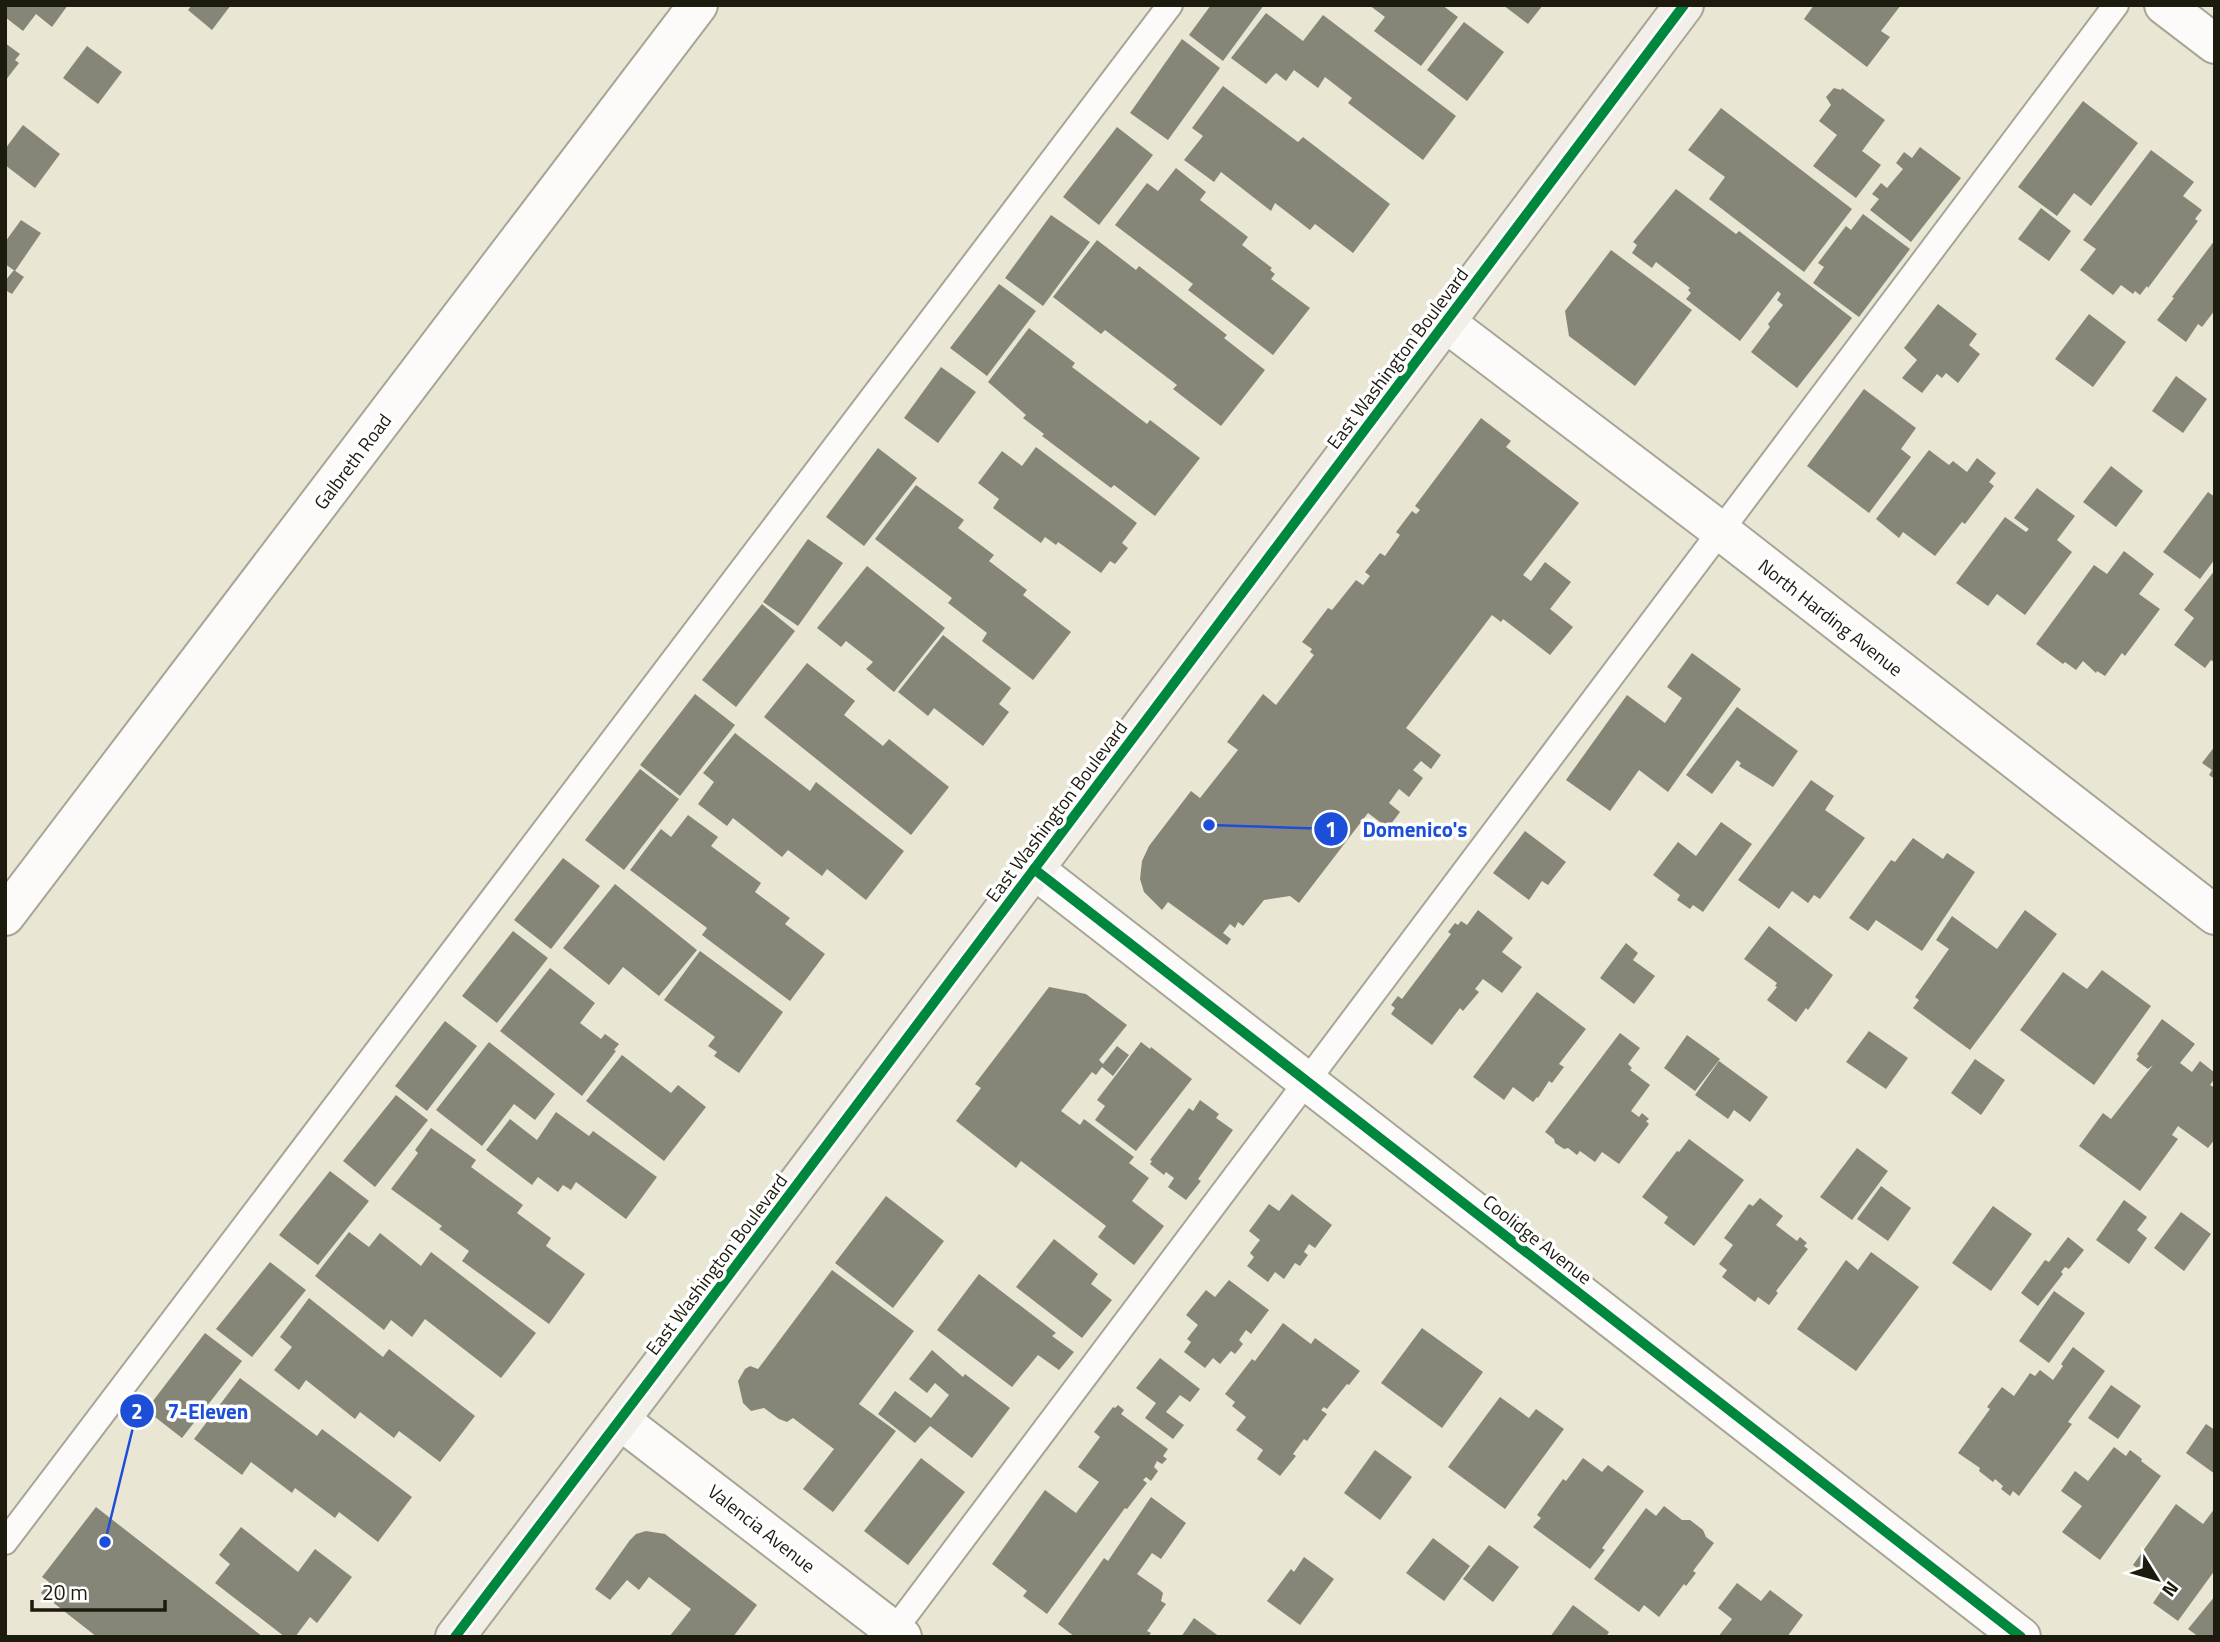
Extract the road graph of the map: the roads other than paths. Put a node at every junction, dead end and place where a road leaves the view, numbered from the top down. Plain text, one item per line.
1 (698, 5) edge
2 (1170, 5) edge
3 (1684, 5) edge
4 (2116, 5) edge
5 (2164, 5) edge
6 (2215, 44) edge
7 (1445, 322) junction
8 (1722, 532) junction
9 (1034, 869) junction
10 (2215, 915) edge
11 (5, 916) edge
12 (1307, 1082) junction
13 (620, 1420) junction
14 (5, 1542) edge
15 (895, 1635) edge
16 (455, 1637) edge
17 (2021, 1637) edge

1 - 11 street, Galbreth Road
2 - 14 lane
3 - 7 main road, East Washington Boulevard
4 - 8 lane
5 - 6 street
7 - 8 street, North Harding Avenue
7 - 9 main road, East Washington Boulevard
8 - 10 street, North Harding Avenue
8 - 12 lane
9 - 12 street, Coolidge Avenue
9 - 13 main road, East Washington Boulevard
12 - 15 lane
12 - 17 street, Coolidge Avenue
13 - 15 street, Valencia Avenue
13 - 16 main road, East Washington Boulevard

